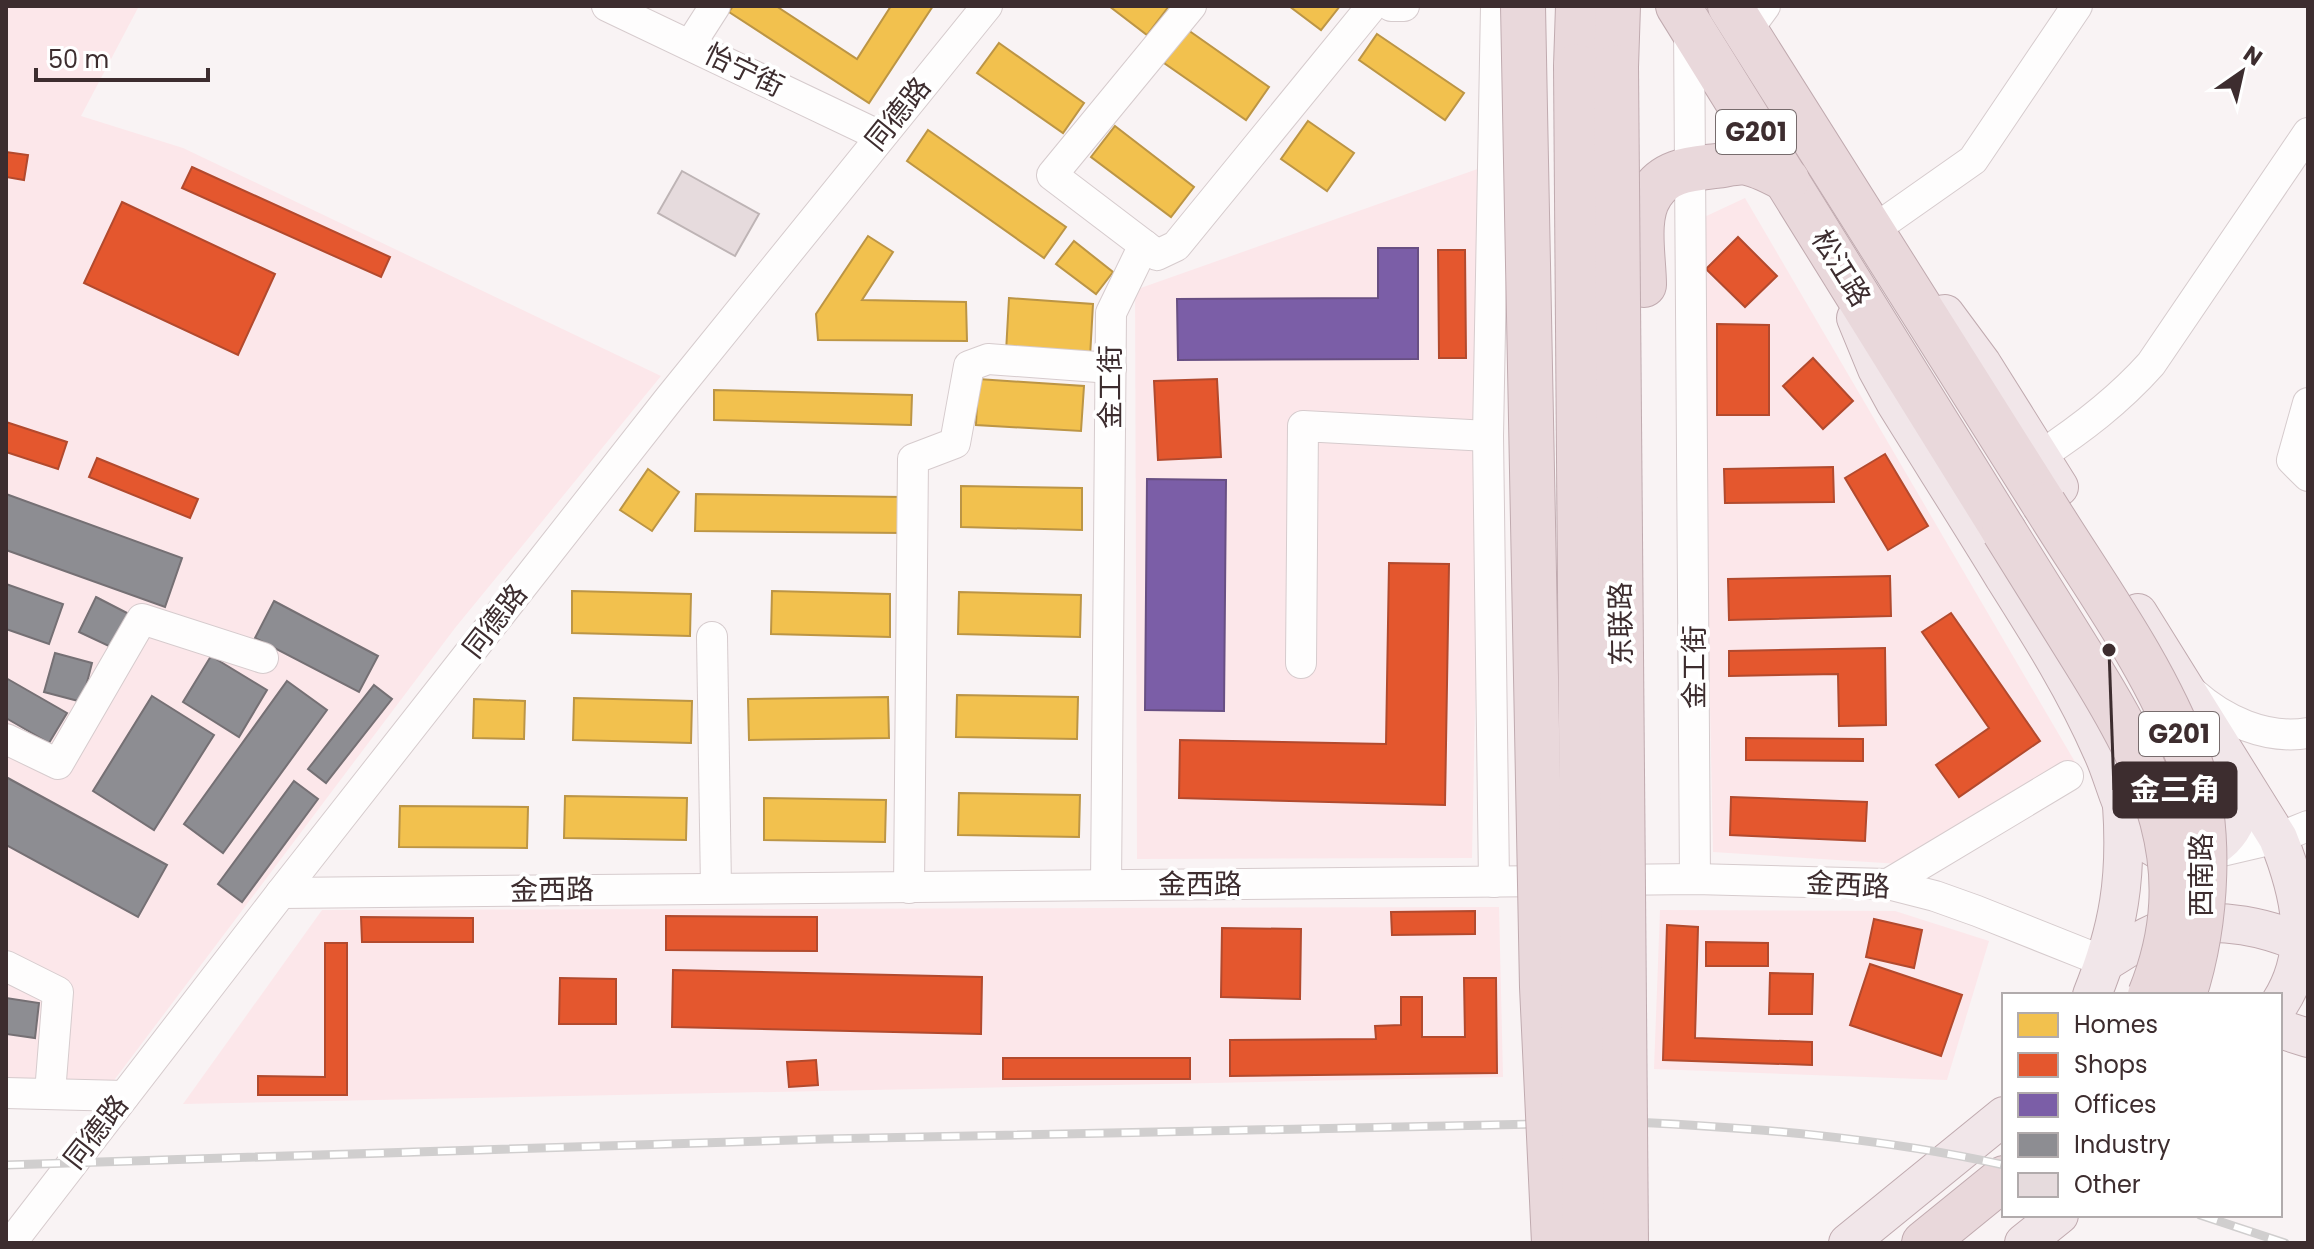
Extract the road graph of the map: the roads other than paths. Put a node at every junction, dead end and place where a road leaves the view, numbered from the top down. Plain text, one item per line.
1 (607, 6) edge
2 (715, 6) edge
3 (987, 6) edge
4 (1191, 6) edge
5 (1372, 6) edge
6 (1391, 6) edge
7 (1404, 6) edge
8 (1496, 6) edge
9 (1523, 6) edge
10 (1578, 6) edge
11 (1618, 6) edge
12 (2077, 6) edge
13 (1684, 14) edge
14 (1747, 15) edge
15 (690, 45) junction
16 (2308, 133) edge
17 (880, 136) junction
18 (1690, 169) junction
19 (1787, 180) junction
20 (1872, 231) junction
21 (1144, 245) junction
22 (1835, 257) junction
23 (1111, 368) junction
24 (2308, 403) edge
25 (1488, 436) junction
26 (2040, 456) junction
27 (2303, 458) edge
28 (2044, 504) joint
29 (2004, 531) joint
30 (712, 637) dead end
31 (263, 658) dead end
32 (1301, 663) dead end
33 (2182, 684) junction
34 (2308, 733) edge
35 (6, 739) edge
36 (2068, 776) dead end
37 (2240, 778) junction
38 (2122, 805) junction
39 (2293, 832) edge
40 (2195, 858) junction
41 (2308, 878) edge
42 (1695, 879) junction
43 (1494, 882) junction
44 (1888, 884) junction
45 (1106, 885) junction
46 (716, 888) junction
47 (909, 888) junction
48 (281, 893) junction
49 (2308, 899) edge
50 (2305, 945) edge
51 (6, 966) edge
52 (2099, 979) edge
53 (2151, 993) edge
54 (2167, 993) edge
55 (2185, 993) edge
56 (2282, 999) edge
57 (2282, 1030) edge
58 (2308, 1038) edge
59 (6, 1093) edge
60 (50, 1093) junction
61 (124, 1096) junction
62 (2002, 1118) edge
63 (2002, 1180) edge
64 (2002, 1211) edge
65 (2056, 1217) edge
66 (11, 1243) edge
67 (1554, 1243) edge
68 (1585, 1243) edge
69 (1626, 1243) edge
70 (1848, 1243) edge
71 (1924, 1243) edge
72 (1962, 1243) edge
73 (2024, 1243) edge

1 - 15 street, 怡宁街
2 - 15 street
3 - 17 street, 同德路
4 - 21 street
5 - 21 street
6 - 7 street
8 - 25 street
9 - 67 highway, bridge
10 - 68 highway, 东联路, bridge
11 - 69 highway, 东联路, bridge
12 - 20 street
13 - 18 street, 金工街
13 - 19 highway, 松江路 / G201
14 - 20 highway, 松江路 / G201
15 - 17 street, 怡宁街
16 - 26 street
17 - 48 street, 同德路
18 - 19 highway
18 - 42 street, 金工街
18 - 69 highway, bridge
19 - 22 highway, 松江路 / G201
20 - 26 main road
20 - 28 highway, 松江路
21 - 23 street, 金工街
22 - 29 highway, 松江路 / G201
22 - 38 main road
23 - 45 street, 金工街
23 - 47 street
24 - 27 street
25 - 32 street
25 - 43 street
26 - 33 main road
28 - 55 highway, 西南路 / G201, bridge
29 - 53 highway, 西南路 / G201, bridge
30 - 46 street
31 - 35 street
33 - 34 street
33 - 37 main road
36 - 44 street
37 - 39 main road
37 - 40 main road
38 - 40 main road
38 - 52 main road
39 - 40 street
39 - 41 main road
39 - 50 main road
42 - 43 street, 金西路
42 - 44 street, 金西路
43 - 45 street, 金西路
44 - 52 street, 金西路
45 - 47 street, 金西路
46 - 47 street, 金西路
46 - 48 street, 金西路
48 - 61 street, 同德路
49 - 50 street
50 - 52 main road
50 - 56 main road
51 - 60 street
52 - 54 main road
57 - 58 main road
59 - 60 street
60 - 61 street
61 - 66 street, 同德路
62 - 70 main road
63 - 71 highway
64 - 72 highway
65 - 73 main road

